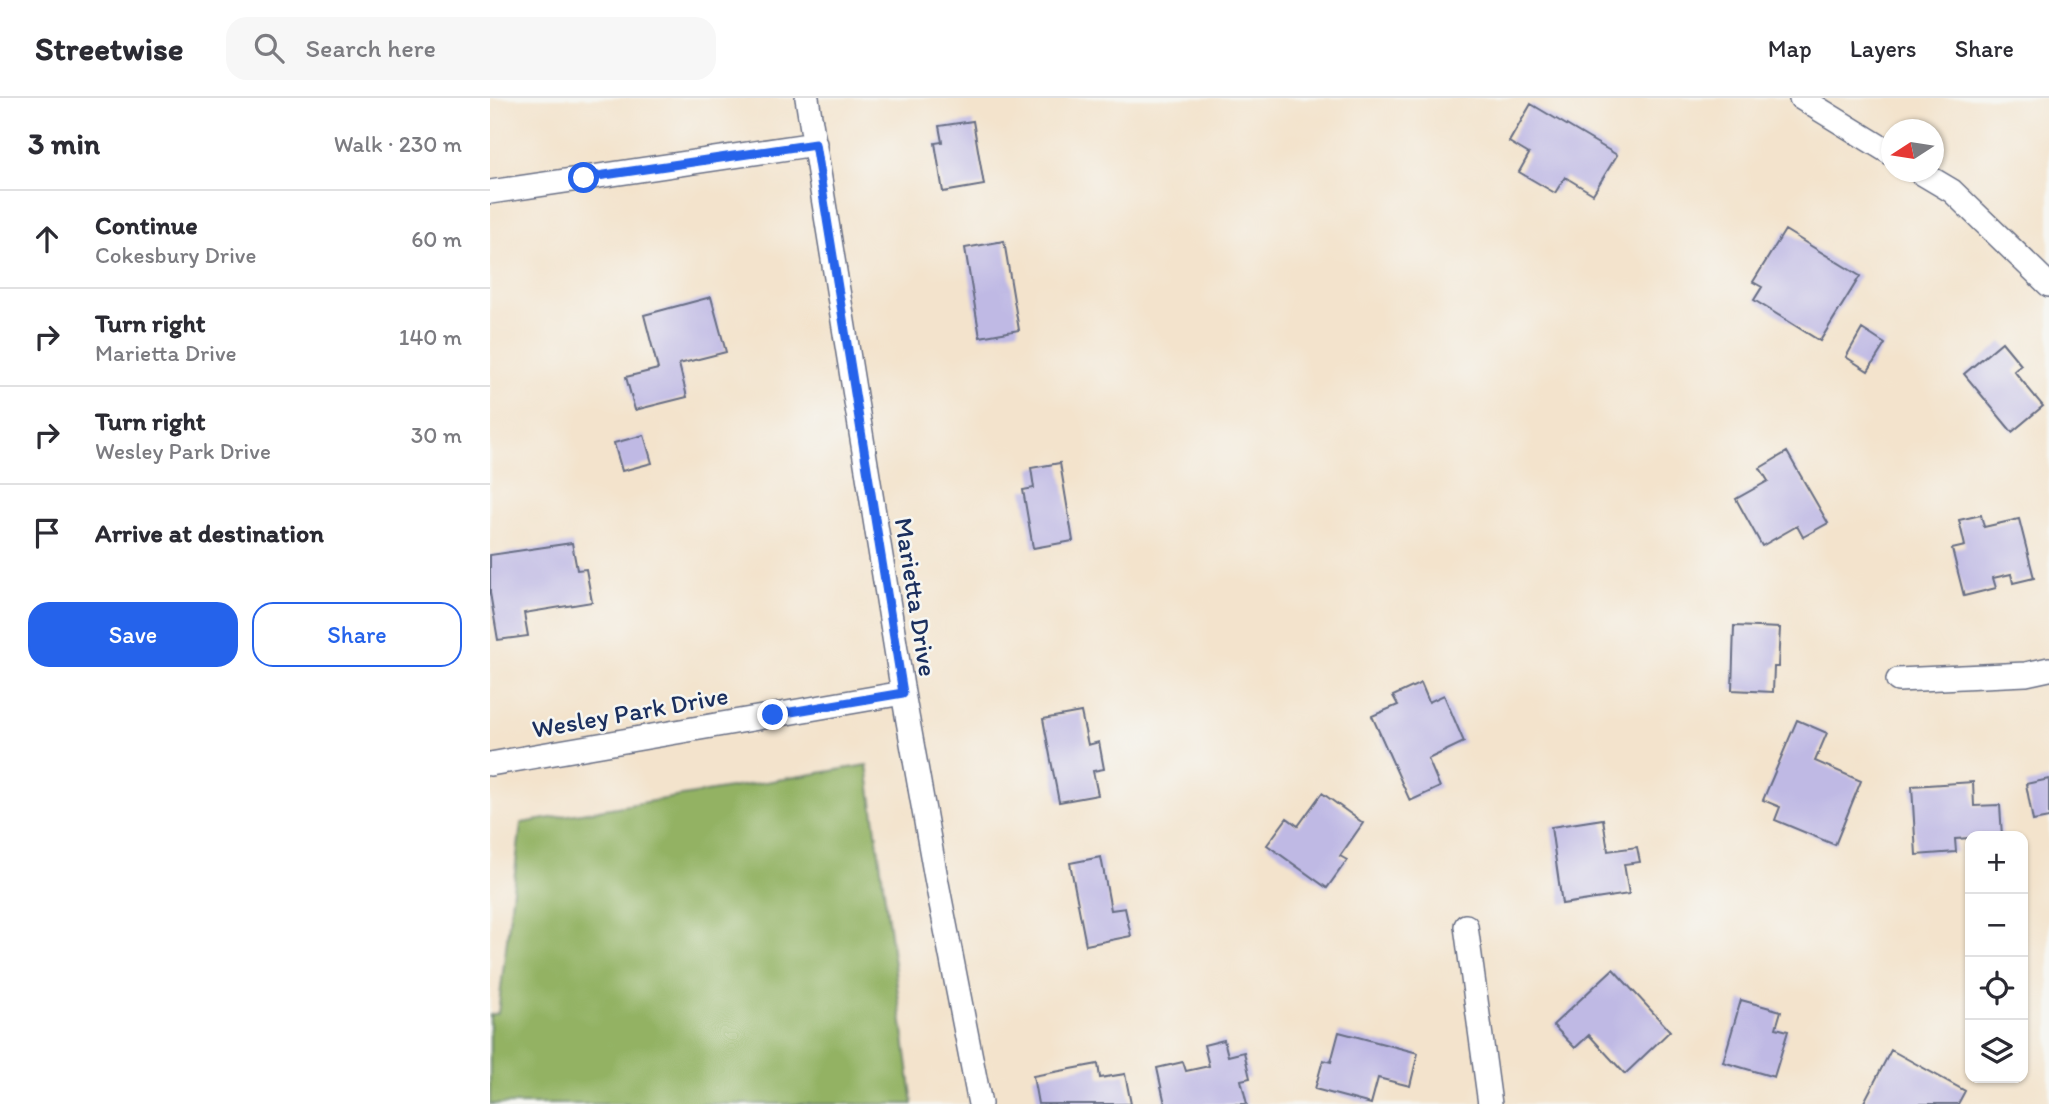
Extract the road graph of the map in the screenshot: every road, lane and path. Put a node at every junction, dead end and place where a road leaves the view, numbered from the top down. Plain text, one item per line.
1 (807, 98) edge
2 (1801, 98) edge
3 (815, 144) junction
4 (1881, 147) edge
5 (1937, 182) edge
6 (490, 192) edge
7 (2049, 285) edge
8 (2049, 669) edge
9 (1898, 680) dead end
10 (903, 693) junction
11 (490, 764) edge
12 (1466, 926) dead end
13 (980, 1104) edge
14 (1490, 1104) edge

1 - 3 street, Marietta Drive
2 - 4 street
3 - 6 street
3 - 10 street, Marietta Drive
5 - 7 street
8 - 9 street
10 - 11 street, Wesley Park Drive
10 - 13 street, Marietta Drive
12 - 14 street

